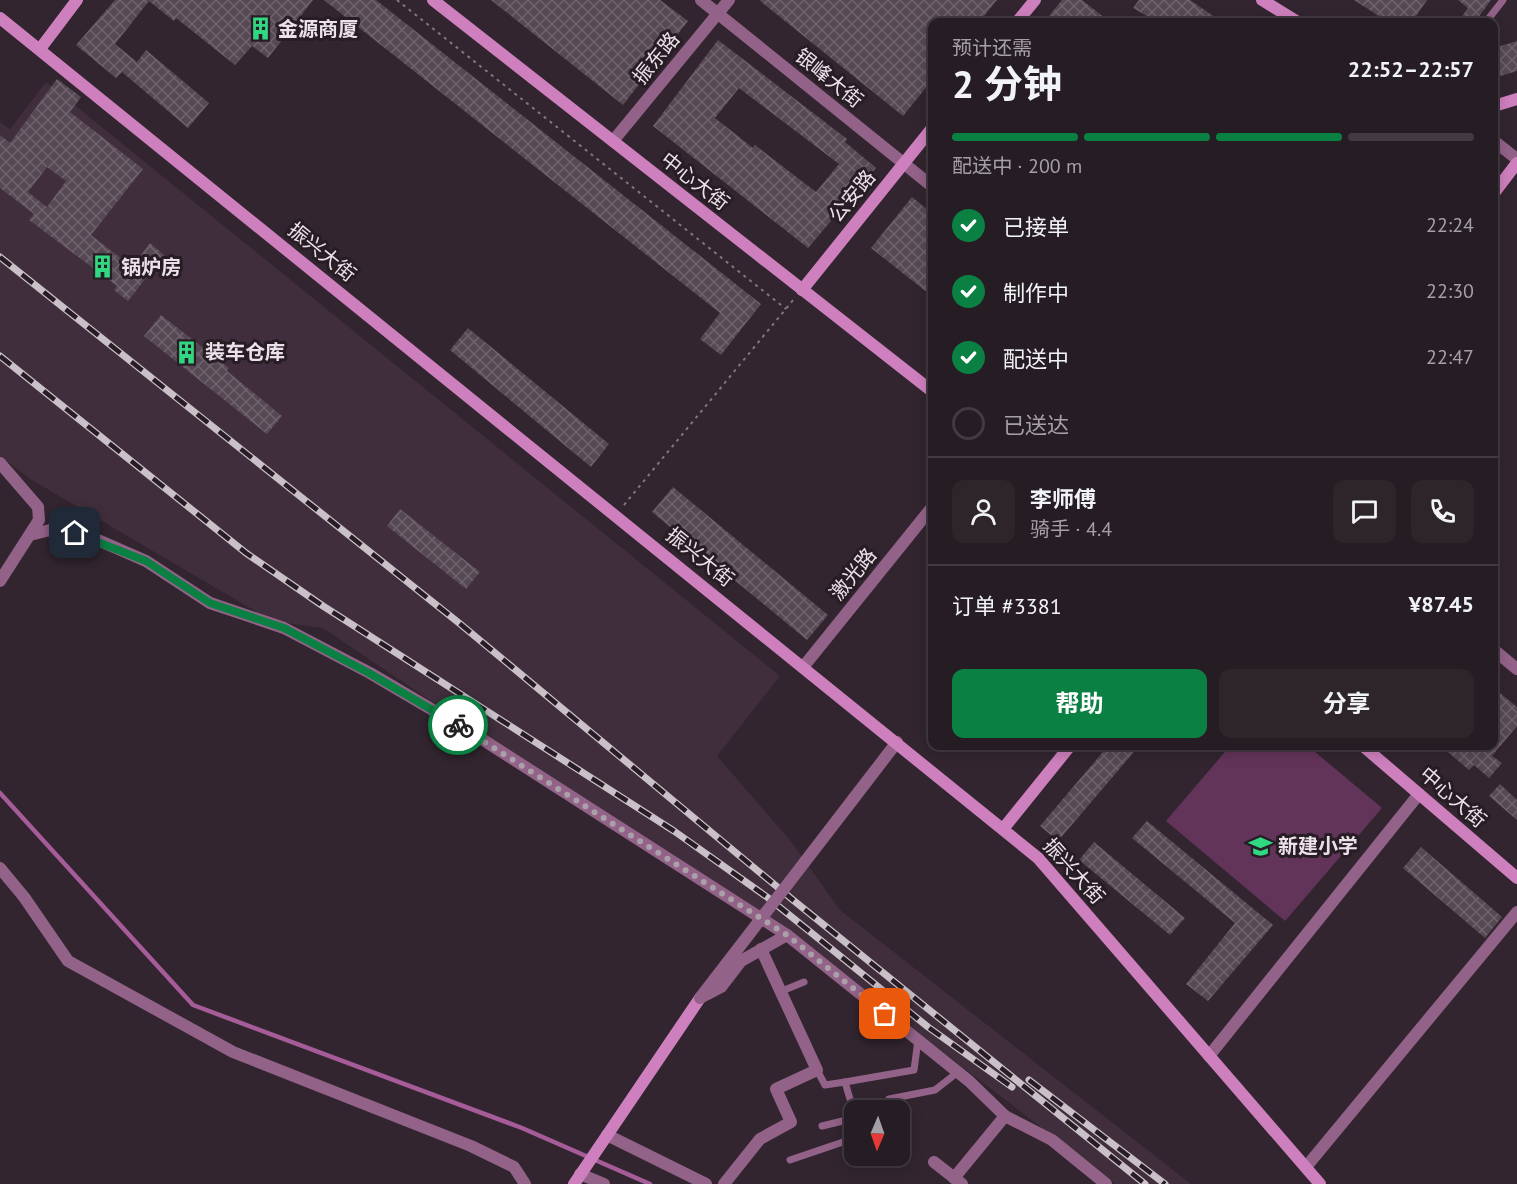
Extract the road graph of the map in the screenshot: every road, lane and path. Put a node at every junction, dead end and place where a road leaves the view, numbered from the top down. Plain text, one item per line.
1 (77, 0) edge
2 (397, 0) edge
3 (433, 0) edge
4 (701, 0) edge
5 (729, 0) edge
6 (1035, 0) edge
7 (1262, 0) edge
8 (1503, 0) edge
9 (718, 14) junction
10 (0, 18) edge
11 (1020, 18) edge
12 (1291, 18) edge
13 (1489, 18) edge
14 (40, 49) junction
15 (1517, 99) edge
16 (1498, 105) edge
17 (928, 133) edge
18 (614, 141) junction
19 (1498, 144) edge
20 (1517, 161) edge
21 (904, 163) junction
22 (928, 182) edge
23 (1498, 187) edge
24 (802, 290) junction
25 (786, 309) junction
26 (928, 388) edge
27 (0, 463) edge
28 (928, 512) edge
29 (616, 514) junction
30 (30, 535) junction
31 (0, 581) edge
32 (1498, 653) edge
33 (804, 666) junction
34 (1517, 669) edge
35 (897, 742) junction
36 (1067, 750) edge
37 (1369, 750) edge
38 (1419, 794) junction
39 (1003, 829) junction
40 (0, 868) edge
41 (1517, 878) edge
42 (1517, 912) edge
43 (787, 935) junction
44 (762, 949) junction
45 (804, 982) dead end
46 (782, 991) junction
47 (700, 999) junction
48 (918, 1040) junction
49 (1209, 1056) junction
50 (817, 1070) junction
51 (958, 1072) junction
52 (845, 1082) junction
53 (889, 1099) dead end
54 (850, 1100) edge
55 (1005, 1116) junction
56 (844, 1119) edge
57 (822, 1126) dead end
58 (607, 1135) junction
59 (844, 1142) edge
60 (790, 1160) dead end
61 (934, 1162) dead end
62 (1306, 1167) junction
63 (577, 1179) edge
64 (958, 1181) edge
65 (525, 1184) edge
66 (604, 1184) edge
67 (706, 1184) edge
68 (724, 1184) edge
69 (1106, 1184) edge
70 (1320, 1184) edge

1 - 14 street
2 - 25 path
3 - 18 street, 中心大街
4 - 9 street, 银峰大街
5 - 9 street, 振东路
6 - 11 street
7 - 12 street
8 - 13 lane
9 - 18 street, 振东路
9 - 21 street, 银峰大街
10 - 14 street, 振兴大街
14 - 29 street, 振兴大街
15 - 16 street
17 - 21 street, 公安路
18 - 24 street, 中心大街
19 - 20 street
20 - 23 street
21 - 22 street, 银峰大街
21 - 24 street, 公安路
24 - 25 path
24 - 26 street, 中心大街
25 - 29 path
27 - 30 street
28 - 33 street, 激光路
29 - 33 street, 振兴大街
30 - 31 street
30 - 43 street
32 - 34 street
33 - 35 street, 振兴大街
35 - 39 street, 振兴大街
35 - 47 street, bridge
36 - 39 street
37 - 38 street, 中心大街
38 - 41 street, 中心大街
38 - 49 street
39 - 49 street, 振兴大街
40 - 65 street
42 - 62 street
43 - 44 street
43 - 48 street
44 - 46 street
44 - 47 street
45 - 46 lane
46 - 50 street
47 - 58 street
48 - 51 street
48 - 52 lane
49 - 62 street, 振兴大街
50 - 52 lane
50 - 68 street
51 - 53 lane
51 - 55 street
52 - 54 lane
55 - 64 street
55 - 69 street
56 - 57 lane
58 - 63 street
58 - 67 street
59 - 60 lane
61 - 64 street
62 - 70 street, 振兴大街
63 - 66 street

